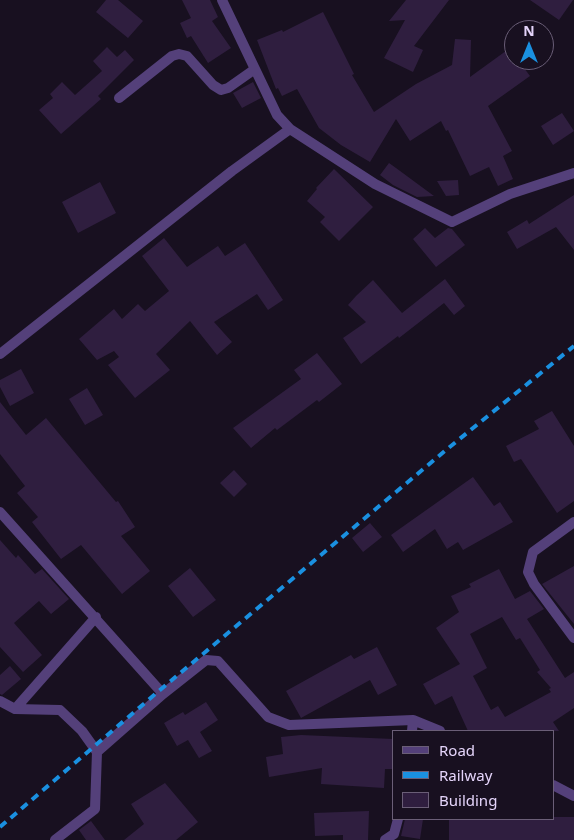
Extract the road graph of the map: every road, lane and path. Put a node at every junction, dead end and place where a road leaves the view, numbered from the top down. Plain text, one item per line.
1 (222, 0) edge
2 (255, 69) junction
3 (120, 98) dead end
4 (290, 129) junction
5 (574, 173) edge
6 (0, 354) edge
7 (0, 512) edge
8 (574, 522) edge
9 (96, 618) junction
10 (574, 638) edge
11 (163, 694) junction
12 (0, 701) edge
13 (15, 709) junction
14 (414, 720) junction
15 (412, 730) edge
16 (438, 730) edge
17 (97, 752) junction
18 (554, 786) edge
19 (574, 796) edge
20 (398, 820) edge
21 (55, 840) edge
22 (385, 840) edge

1 - 2 street
2 - 3 street
2 - 4 street
4 - 5 street
4 - 6 street
7 - 9 street
8 - 10 street
9 - 11 street
9 - 13 street
11 - 14 street
11 - 17 street
12 - 13 street
13 - 17 street
14 - 15 street
14 - 16 street
17 - 21 street
18 - 19 street
20 - 22 street

